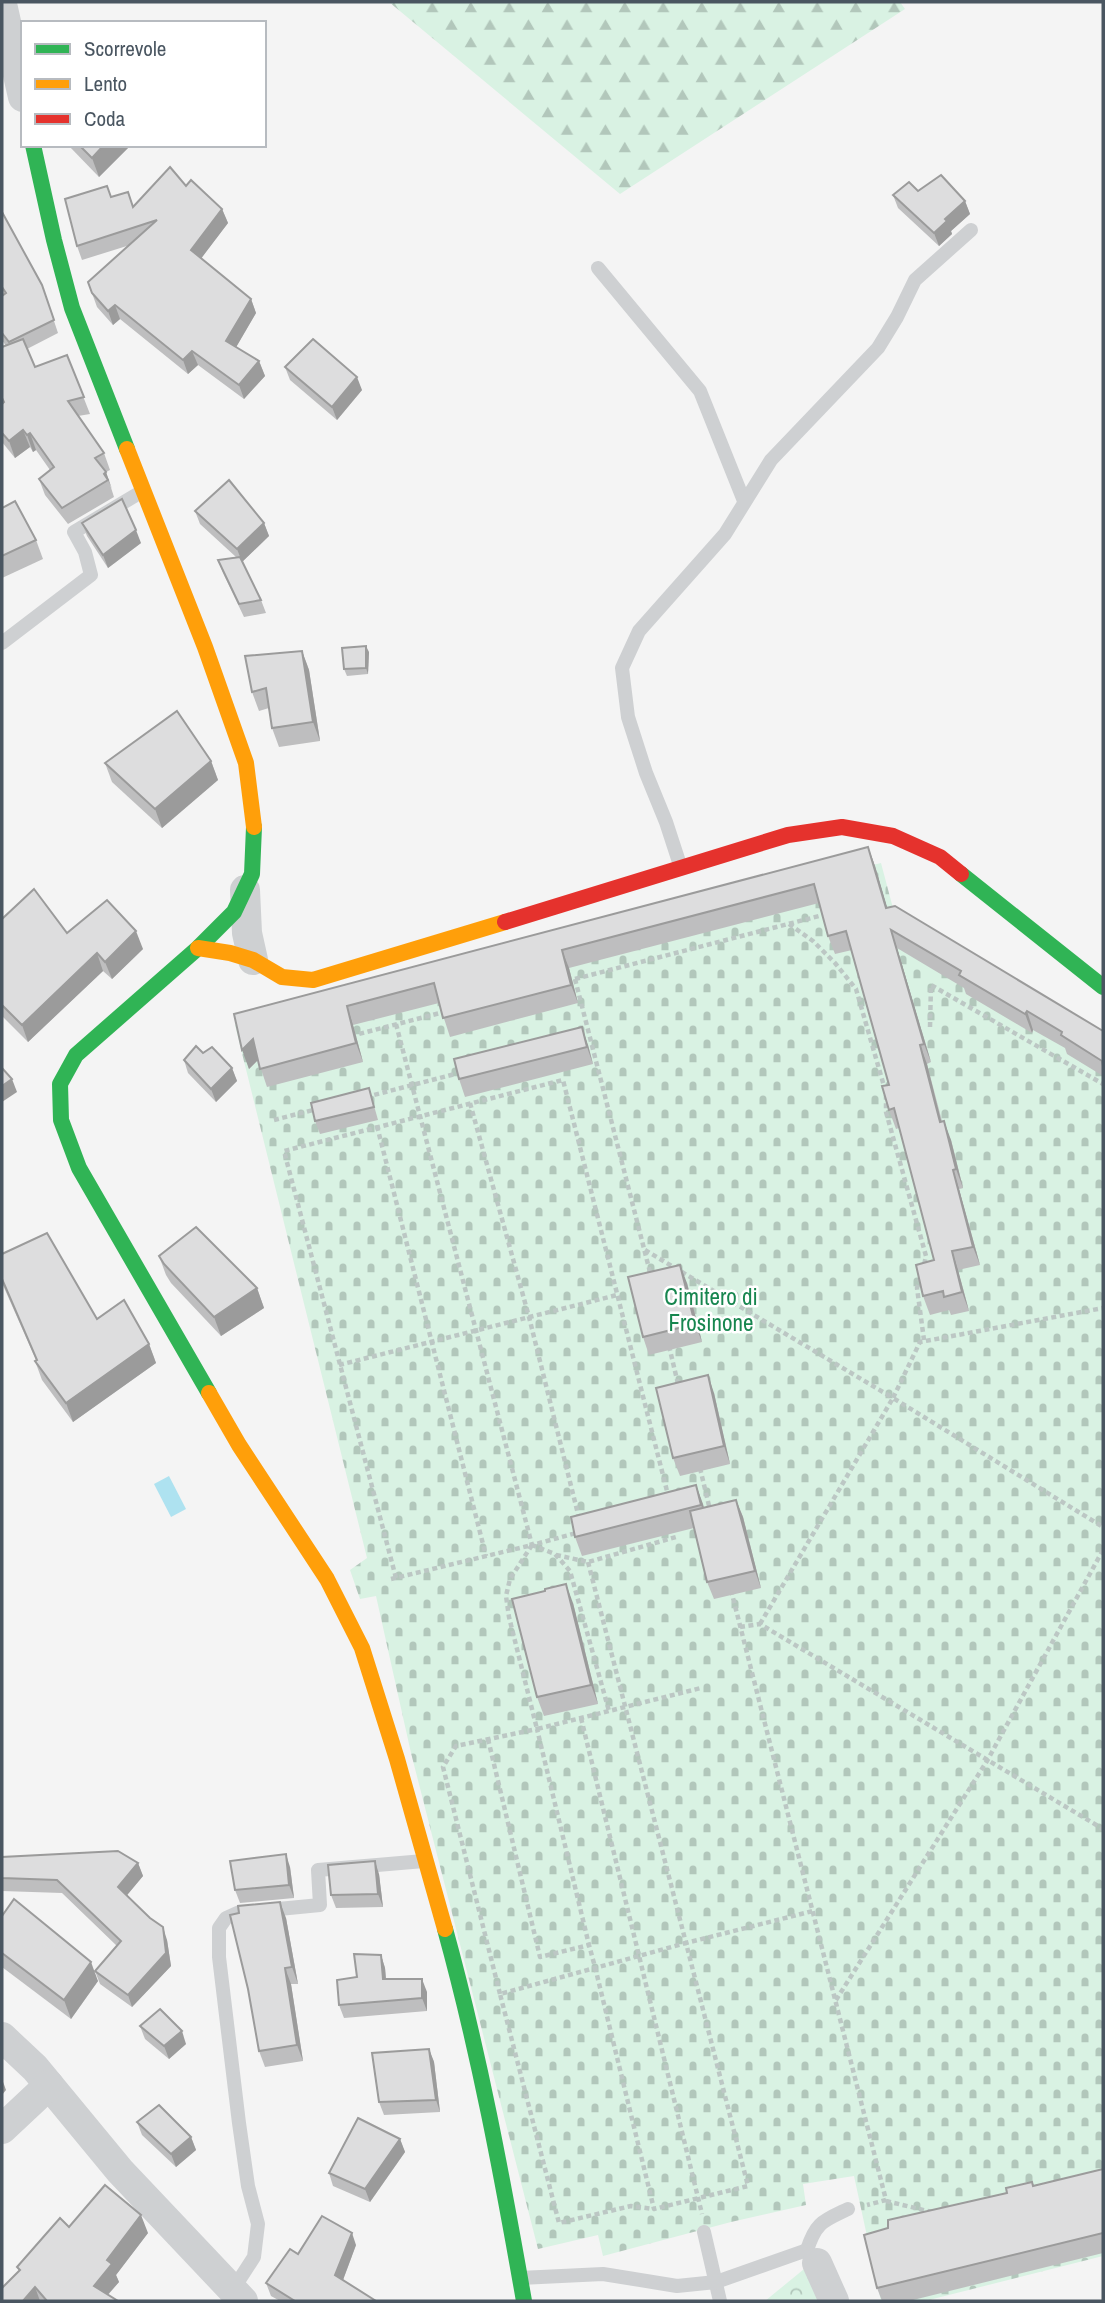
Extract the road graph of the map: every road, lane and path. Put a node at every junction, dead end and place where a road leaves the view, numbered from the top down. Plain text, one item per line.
1 (2, 4) edge
2 (21, 88) edge
3 (33, 147) edge
4 (971, 230) dead end
5 (598, 268) dead end
6 (144, 490) junction
7 (744, 501) junction
8 (2, 643) edge
9 (681, 869) junction
10 (245, 890) junction
11 (828, 914) edge
12 (788, 924) junction
13 (198, 948) junction
14 (254, 960) junction
15 (575, 979) junction
16 (563, 982) edge
17 (1103, 987) edge
18 (460, 1008) edge
19 (396, 1024) junction
20 (930, 1027) dead end
21 (343, 1038) edge
22 (465, 1071) edge
23 (1103, 1084) edge
24 (412, 1085) junction
25 (362, 1098) edge
26 (470, 1103) junction
27 (324, 1107) edge
28 (420, 1115) junction
29 (274, 1120) dead end
30 (377, 1126) junction
31 (644, 1249) junction
32 (654, 1288) edge
33 (617, 1295) junction
34 (1103, 1308) edge
35 (529, 1317) junction
36 (476, 1330) junction
37 (667, 1341) edge
38 (924, 1341) junction
39 (430, 1342) junction
40 (339, 1365) junction
41 (680, 1393) edge
42 (893, 1398) junction
43 (697, 1458) edge
44 (707, 1497) junction
45 (695, 1500) edge
46 (671, 1507) edge
47 (714, 1523) edge
48 (1103, 1527) edge
49 (676, 1537) dead end
50 (532, 1545) junction
51 (1103, 1550) edge
52 (555, 1555) junction
53 (485, 1556) junction
54 (587, 1562) junction
55 (730, 1588) edge
56 (760, 1624) junction
57 (740, 1627) junction
58 (701, 1688) dead end
59 (624, 1707) junction
60 (608, 1711) junction
61 (581, 1718) junction
62 (537, 1729) junction
63 (488, 1739) junction
64 (987, 1761) junction
65 (1103, 1829) edge
66 (425, 1861) junction
67 (813, 1912) junction
68 (686, 1943) junction
69 (589, 1945) junction
70 (639, 1956) junction
71 (595, 1967) junction
72 (500, 1994) junction
73 (835, 2001) junction
74 (2, 2037) edge
75 (49, 2085) junction
76 (2, 2129) edge
77 (699, 2198) junction
78 (886, 2200) junction
79 (654, 2209) junction
80 (848, 2209) joint
81 (934, 2213) edge
82 (705, 2232) dead end
83 (812, 2257) junction
84 (520, 2278) junction
85 (716, 2282) junction
86 (237, 2296) edge
87 (524, 2301) edge
88 (720, 2301) edge
89 (834, 2301) edge

1 - 2 street
3 - 6 street
4 - 7 lane
5 - 7 lane
6 - 8 lane
6 - 10 street
7 - 9 lane
9 - 14 street
9 - 17 street
10 - 13 street
10 - 14 street
11 - 12 path
12 - 15 path
12 - 38 path
13 - 14 street
13 - 66 street
15 - 16 path
15 - 31 path
18 - 19 path
19 - 21 path
19 - 24 path
20 - 23 path
22 - 24 path
24 - 25 path
24 - 28 path
26 - 28 path
26 - 33 path
26 - 35 path
27 - 29 path
28 - 30 path
28 - 36 path
30 - 39 path
30 - 40 path
31 - 32 path
31 - 42 path
33 - 35 path
33 - 46 path
34 - 38 path
35 - 36 path
35 - 50 path
36 - 39 path
36 - 50 path
37 - 41 path
38 - 42 path
39 - 40 path
39 - 53 path
40 - 53 path
42 - 48 path
42 - 56 path
43 - 44 path
44 - 45 path
44 - 47 path
49 - 54 path
50 - 52 path
50 - 53 path
50 - 62 path
51 - 64 path
52 - 54 path
52 - 60 path
54 - 59 path
55 - 57 path
56 - 57 path
56 - 64 path
57 - 67 path
58 - 59 path
59 - 60 path
59 - 68 path
60 - 61 path
61 - 62 path
61 - 70 path
62 - 63 path
62 - 69 path
63 - 69 path
63 - 72 path
64 - 65 path
64 - 73 path
66 - 84 street
66 - 86 lane
67 - 68 path
67 - 73 path
68 - 70 path
68 - 77 path
69 - 71 path
70 - 71 path
70 - 77 path
71 - 72 path
71 - 79 path
72 - 79 path
73 - 78 path
74 - 75 street
75 - 76 street
75 - 86 street
77 - 79 path
78 - 80 path
78 - 81 path
80 - 83 lane
82 - 85 lane
83 - 85 lane
83 - 89 street
84 - 85 lane
84 - 87 street
85 - 88 lane

